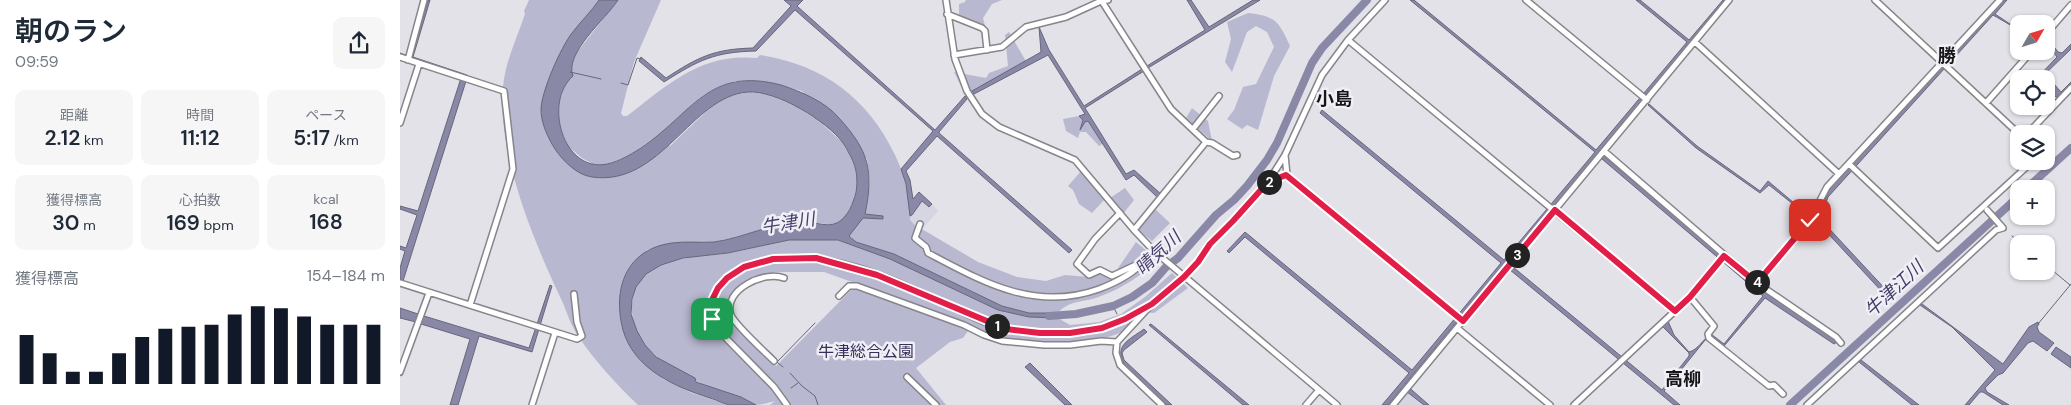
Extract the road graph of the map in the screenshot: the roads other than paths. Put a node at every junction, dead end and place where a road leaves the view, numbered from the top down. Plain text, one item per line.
1 (424, 0) edge
2 (946, 0) edge
3 (1101, 0) edge
4 (1108, 0) edge
5 (1385, 0) edge
6 (1526, 0) edge
7 (1729, 0) edge
8 (1875, 0) edge
9 (2000, 0) edge
10 (2071, 5) edge
11 (947, 14) junction
12 (2055, 24) edge
13 (1348, 40) junction
14 (1695, 42) junction
15 (987, 50) junction
16 (954, 55) junction
17 (400, 57) edge
18 (409, 57) junction
19 (2024, 60) edge
20 (1942, 62) junction
21 (419, 64) junction
22 (2071, 88) edge
23 (1219, 96) dead end
24 (1647, 100) junction
25 (1986, 103) junction
26 (400, 123) edge
27 (2036, 125) edge
28 (2010, 126) edge
29 (1193, 129) junction
30 (1206, 142) junction
31 (1604, 151) junction
32 (1237, 155) dead end
33 (1285, 155) junction
34 (1849, 164) junction
35 (2024, 170) edge
36 (1839, 174) junction
37 (1286, 175) junction
38 (1268, 182) junction
39 (1989, 201) junction
40 (1555, 210) junction
41 (1986, 210) junction
42 (1120, 213) junction
43 (1975, 214) junction
44 (920, 224) dead end
45 (1134, 230) junction
46 (1154, 251) junction
47 (1724, 256) junction
48 (1144, 261) junction
49 (1184, 277) junction
50 (784, 278) dead end
51 (1757, 283) junction
52 (400, 284) edge
53 (429, 293) junction
54 (574, 294) dead end
55 (839, 296) dead end
56 (1690, 297) junction
57 (1152, 304) junction
58 (470, 305) junction
59 (1675, 311) junction
60 (1463, 321) junction
61 (1457, 328) junction
62 (556, 332) junction
63 (1117, 342) junction
64 (1841, 343) dead end
65 (774, 361) dead end
66 (400, 371) edge
67 (907, 377) dead end
68 (1319, 390) junction
69 (1783, 394) dead end
70 (532, 405) edge
71 (787, 405) edge
72 (936, 405) edge
73 (1162, 405) edge
74 (1306, 405) edge
75 (1337, 405) edge
76 (1393, 405) edge
77 (1550, 405) edge
78 (1574, 405) edge
79 (1807, 405) edge

1 - 18 street
2 - 11 street
3 - 4 street
3 - 15 street
3 - 29 street
5 - 13 street
6 - 24 street
7 - 14 street
8 - 20 street
9 - 20 street
10 - 12 street
11 - 15 street
11 - 16 street
13 - 33 street
13 - 40 street
14 - 24 street
14 - 36 street
15 - 16 street
16 - 42 street
17 - 18 street
18 - 21 street
19 - 25 street
20 - 25 street
20 - 34 street
21 - 26 street
21 - 58 street
22 - 27 street
23 - 29 street
24 - 31 street
25 - 28 street
29 - 30 street
30 - 32 street
30 - 45 street
31 - 40 street
31 - 47 street
33 - 37 street
33 - 38 street
34 - 36 street
34 - 43 street
35 - 39 street
36 - 51 street
37 - 38 street
37 - 60 street
38 - 49 street
39 - 41 street
39 - 43 street
40 - 59 street
40 - 60 street
41 - 43 street
41 - 79 street
42 - 45 street
42 - 48 street
44 - 48 street
45 - 46 street
46 - 48 street
46 - 49 street
47 - 51 street
47 - 56 street
49 - 57 street
49 - 68 street
50 - 65 street
51 - 64 street
52 - 53 street
53 - 58 street
53 - 66 street
54 - 62 street
55 - 63 street
56 - 59 street
56 - 69 street
57 - 63 street
57 - 71 street
58 - 62 street
59 - 78 street
60 - 61 street
61 - 76 street
61 - 77 street
62 - 70 street
63 - 73 street
67 - 72 street
68 - 74 street
68 - 75 street

